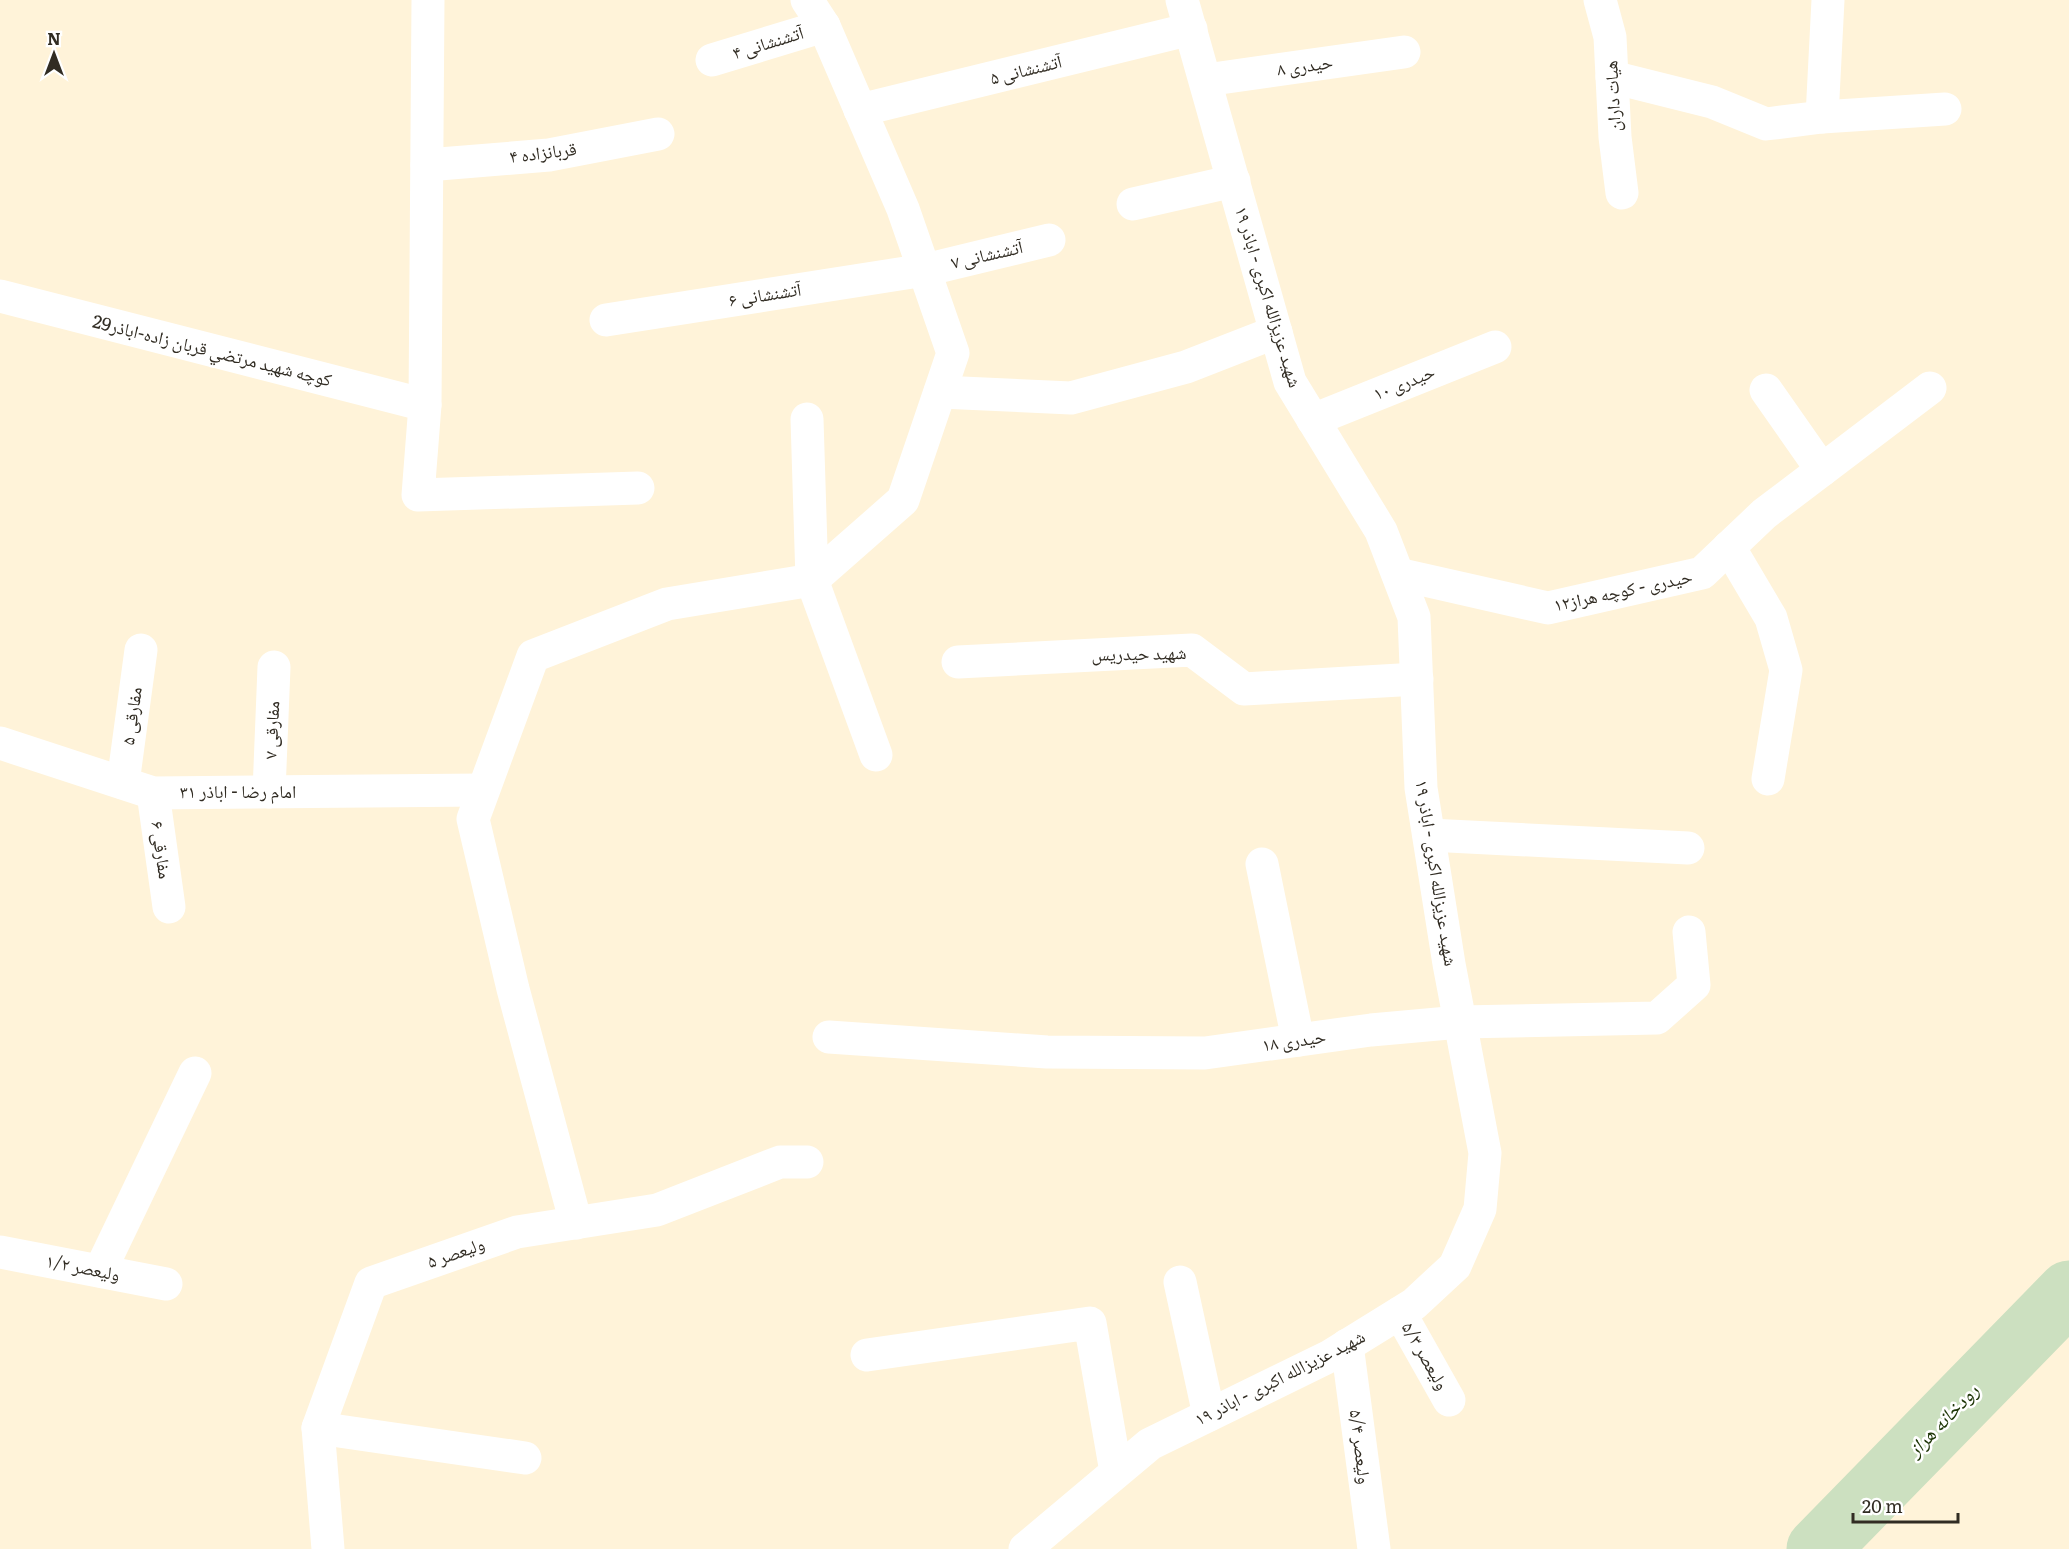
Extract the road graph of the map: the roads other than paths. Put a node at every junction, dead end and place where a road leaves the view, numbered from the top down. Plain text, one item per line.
1 (428, 0) edge
2 (1600, 0) edge
3 (1828, 0) edge
4 (815, 13) edge
5 (1187, 14) edge
6 (1404, 52) dead end
7 (712, 60) dead end
8 (1612, 77) junction
9 (1206, 80) junction
10 (1945, 109) dead end
11 (860, 110) junction
12 (1822, 117) junction
13 (658, 134) dead end
14 (427, 165) junction
15 (1234, 181) junction
16 (1622, 194) dead end
17 (1133, 204) dead end
18 (1049, 240) dead end
19 (924, 270) junction
20 (0, 296) edge
21 (606, 320) dead end
22 (1276, 332) junction
23 (1495, 347) dead end
24 (1930, 388) dead end
25 (1766, 390) dead end
26 (940, 392) junction
27 (425, 405) junction
28 (807, 419) dead end
29 (1313, 420) junction
30 (1822, 470) junction
31 (638, 488) dead end
32 (1729, 547) junction
33 (1398, 574) junction
34 (812, 580) junction
35 (141, 650) dead end
36 (958, 662) dead end
37 (274, 667) dead end
38 (1417, 679) junction
39 (0, 745) edge
40 (876, 755) dead end
41 (1768, 779) dead end
42 (138, 788) junction
43 (483, 790) junction
44 (269, 792) junction
45 (1429, 835) junction
46 (1688, 848) dead end
47 (1262, 864) dead end
48 (169, 907) dead end
49 (1689, 932) dead end
50 (1460, 1022) junction
51 (829, 1037) dead end
52 (1298, 1040) junction
53 (195, 1073) dead end
54 (807, 1162) dead end
55 (576, 1223) junction
56 (0, 1252) edge
57 (100, 1271) junction
58 (1180, 1282) dead end
59 (166, 1284) dead end
60 (1400, 1313) junction
61 (1347, 1345) junction
62 (867, 1355) dead end
63 (1449, 1400) dead end
64 (1209, 1415) junction
65 (318, 1428) junction
66 (525, 1458) dead end
67 (1116, 1472) junction
68 (328, 1549) edge
69 (1025, 1549) edge
70 (1374, 1549) edge

1 - 14 street
2 - 8 street, هیات داران
3 - 12 street
4 - 7 street, آتشنشانی ۴
4 - 11 street
5 - 9 street, شهید عزیزالله اکبری - اباذر ۱۹
5 - 11 street, آتشنشانی ۵
6 - 9 street, حیدری ۸
8 - 12 street
8 - 16 street, هیات داران
9 - 15 street, شهید عزیزالله اکبری - اباذر ۱۹
10 - 12 street
11 - 19 street
13 - 14 street, قربانزاده ۴
14 - 27 street
15 - 17 street
15 - 22 street, شهید عزیزالله اکبری - اباذر ۱۹
18 - 19 street, آتشنشانی ۷
19 - 21 street, آتشنشانی ۶
19 - 26 street
20 - 27 street, كوچه شهيد مرتضي قربان زاده-اباذر29
22 - 26 street
22 - 29 street, شهید عزیزالله اکبری - اباذر ۱۹
23 - 29 street, حیدری ۱۰
24 - 30 street, حیدری - كوچه هراز۱۲
25 - 30 street
26 - 34 street
27 - 31 street
28 - 34 street
29 - 33 street, شهید عزیزالله اکبری - اباذر ۱۹
30 - 32 street, حیدری - كوچه هراز۱۲
32 - 33 street, حیدری - كوچه هراز۱۲
32 - 41 street
33 - 38 street, شهید عزیزالله اکبری - اباذر ۱۹
34 - 40 street
34 - 43 street
35 - 42 street, مفارقی ۵
36 - 38 street, شهید حیدریس
37 - 44 street, مفارقی ۷
38 - 45 street, شهید عزیزالله اکبری - اباذر ۱۹
39 - 42 street, امام رضا - اباذر ۳۱
42 - 44 street, امام رضا - اباذر ۳۱
42 - 48 street, مفارقی ۶
43 - 44 street, امام رضا - اباذر ۳۱
43 - 55 street
45 - 46 street
45 - 50 street, شهید عزیزالله اکبری - اباذر ۱۹
47 - 52 street
49 - 50 street, حیدری ۱۸
50 - 52 street, حیدری ۱۸
50 - 60 street, شهید عزیزالله اکبری - اباذر ۱۹
51 - 52 street, حیدری ۱۸
53 - 57 street
54 - 55 street, ولیعصر ۵
55 - 65 street, ولیعصر ۵
56 - 57 street, ولیعصر ۱/۲
57 - 59 street, ولیعصر ۱/۲
58 - 64 street
60 - 61 street, شهید عزیزالله اکبری - اباذر ۱۹
60 - 63 street, ولیعصر ۵/۳
61 - 64 street, شهید عزیزالله اکبری - اباذر ۱۹
61 - 70 street, ولیعصر ۵/۴
62 - 67 street
64 - 67 street, شهید عزیزالله اکبری - اباذر ۱۹
65 - 66 street
65 - 68 street, ولیعصر ۵
67 - 69 street, شهید عزیزالله اکبری - اباذر ۱۹

